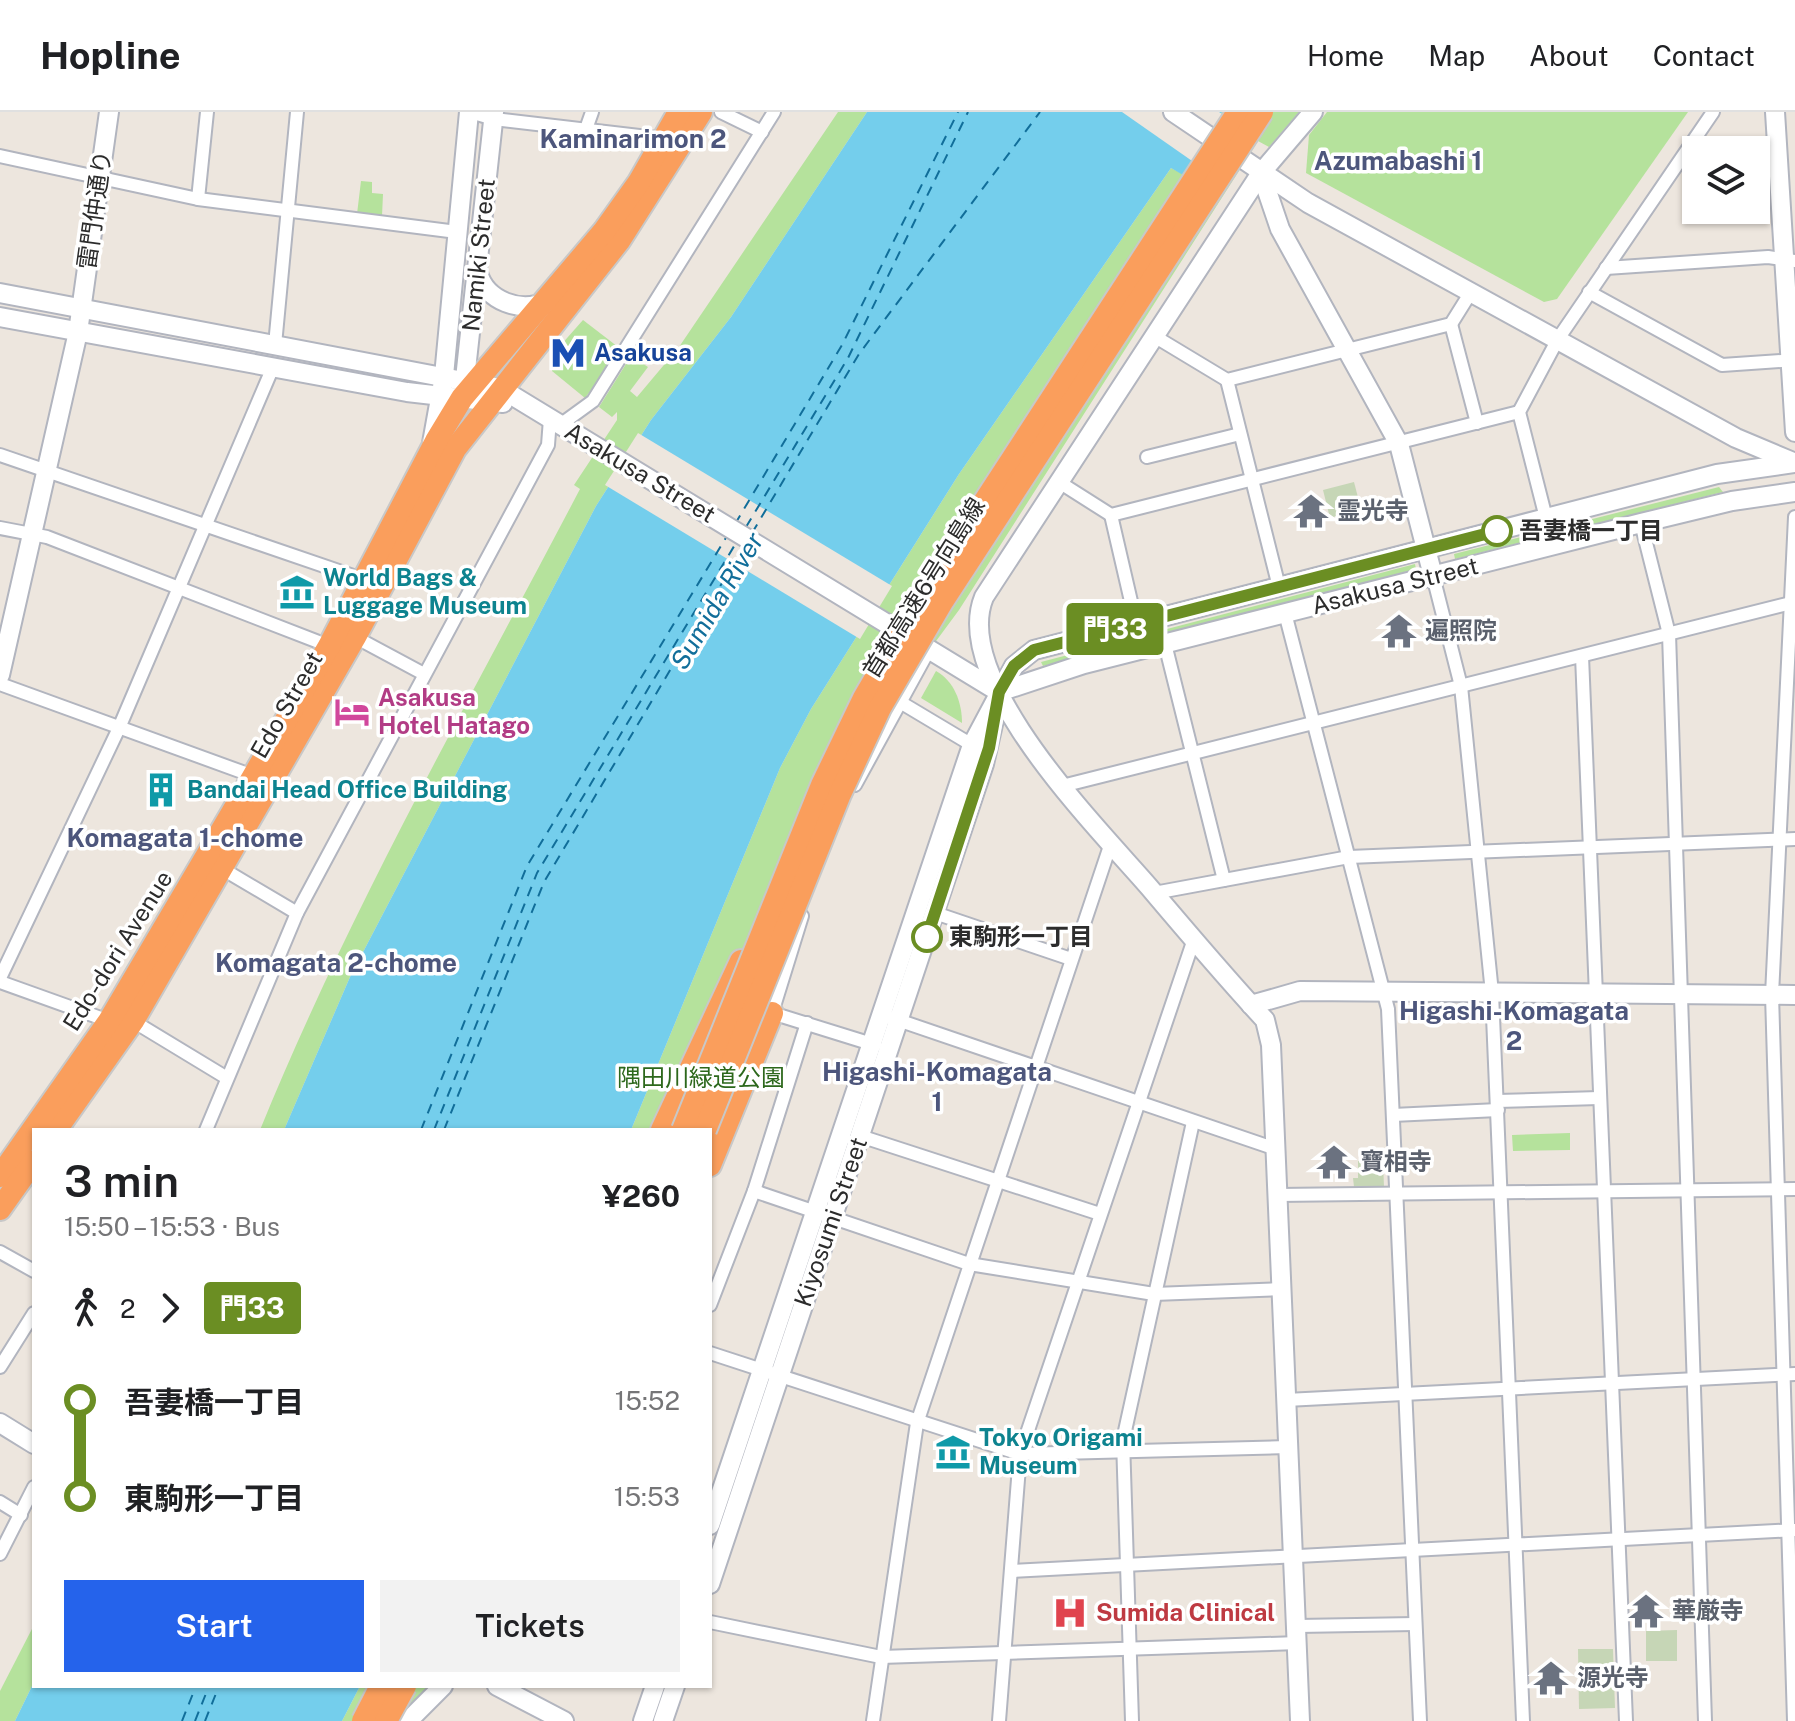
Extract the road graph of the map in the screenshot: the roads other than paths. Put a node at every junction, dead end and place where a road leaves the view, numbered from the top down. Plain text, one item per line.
1 (109, 112) edge
2 (207, 112) edge
3 (297, 112) edge
4 (470, 112) edge
5 (592, 112) edge
6 (679, 112) edge
7 (701, 112) edge
8 (721, 112) edge
9 (774, 112) edge
10 (1173, 112) edge
11 (1238, 112) edge
12 (1262, 112) edge
13 (1313, 112) edge
14 (1713, 112) edge
15 (1775, 112) edge
16 (494, 116) edge
17 (586, 129) junction
18 (762, 132) junction
19 (674, 140) junction
20 (0, 156) edge
21 (1261, 173) junction
22 (100, 178) junction
23 (198, 199) junction
24 (286, 210) junction
25 (457, 232) junction
26 (1790, 261) edge
27 (1606, 268) junction
28 (478, 273) junction
29 (1471, 292) junction
30 (1589, 292) junction
31 (0, 293) edge
32 (452, 293) junction
33 (475, 294) junction
34 (547, 301) junction
35 (83, 309) junction
36 (0, 317) edge
37 (1451, 324) junction
38 (78, 332) junction
39 (1154, 336) junction
40 (1558, 339) junction
41 (275, 345) junction
42 (1349, 352) junction
43 (1793, 360) edge
44 (273, 367) junction
45 (444, 376) junction
46 (1227, 380) junction
47 (462, 388) junction
48 (495, 395) junction
49 (1519, 412) junction
50 (555, 422) junction
51 (1477, 423) junction
52 (1795, 432) edge
53 (1240, 434) junction
54 (1399, 444) junction
55 (455, 449) junction
56 (0, 455) edge
57 (1147, 457) dead end
58 (1795, 463) edge
59 (47, 470) junction
60 (1253, 479) junction
61 (1059, 482) junction
62 (1795, 492) edge
63 (1111, 515) junction
64 (1795, 517) edge
65 (1546, 518) junction
66 (1641, 523) junction
67 (207, 525) junction
68 (0, 528) edge
69 (31, 535) junction
70 (1426, 549) junction
71 (1433, 576) junction
72 (365, 580) junction
73 (1279, 587) junction
74 (180, 590) junction
75 (1793, 602) edge
76 (1285, 613) junction
77 (1136, 623) junction
78 (1669, 634) junction
79 (355, 637) junction
80 (1165, 644) junction
81 (926, 645) junction
82 (329, 646) junction
83 (1582, 656) junction
84 (424, 674) junction
85 (0, 675) edge
86 (0, 684) edge
87 (1461, 686) junction
88 (999, 692) junction
89 (900, 702) junction
90 (1313, 723) junction
91 (119, 728) junction
92 (972, 745) junction
93 (1193, 753) junction
94 (262, 781) junction
95 (1062, 786) junction
96 (852, 791) junction
97 (1795, 839) edge
98 (1779, 840) junction
99 (1111, 843) junction
100 (1676, 845) junction
101 (1589, 848) junction
102 (1478, 852) junction
103 (1349, 857) junction
104 (221, 868) junction
105 (1224, 880) junction
106 (1154, 893) junction
107 (297, 913) junction
108 (935, 913) junction
109 (1194, 939) junction
110 (1071, 959) junction
111 (0, 980) edge
112 (1385, 992) junction
113 (1492, 993) junction
114 (1594, 994) junction
115 (1681, 995) junction
116 (1772, 995) junction
117 (1795, 995) edge
118 (1251, 1005) junction
119 (772, 1013) junction
120 (882, 1014) junction
121 (109, 1021) junction
122 (133, 1021) junction
123 (900, 1021) junction
124 (807, 1023) junction
125 (881, 1046) junction
126 (1034, 1068) junction
127 (227, 1078) junction
128 (1599, 1098) junction
129 (1138, 1103) junction
130 (1497, 1105) junction
131 (1393, 1115) junction
132 (1193, 1122) junction
133 (34, 1128) edge
134 (57, 1128) edge
135 (207, 1128) edge
136 (663, 1128) edge
137 (684, 1128) edge
138 (706, 1128) edge
139 (32, 1130) edge
140 (860, 1136) junction
141 (1276, 1149) junction
142 (712, 1160) edge
143 (32, 1164) edge
144 (0, 1176) edge
145 (997, 1181) junction
146 (1778, 1189) junction
147 (1795, 1189) edge
148 (754, 1191) junction
149 (1687, 1192) junction
150 (1397, 1193) junction
151 (1603, 1193) junction
152 (1278, 1195) junction
153 (1501, 1195) junction
154 (0, 1209) edge
155 (824, 1214) junction
156 (1100, 1214) junction
157 (0, 1252) edge
158 (969, 1264) junction
159 (32, 1270) edge
160 (1078, 1281) junction
161 (1282, 1289) junction
162 (1154, 1294) junction
163 (712, 1300) edge
164 (32, 1316) edge
165 (712, 1354) edge
166 (0, 1367) edge
167 (770, 1374) junction
168 (1789, 1374) edge
169 (1694, 1378) junction
170 (1612, 1382) junction
171 (1509, 1390) junction
172 (1404, 1395) junction
173 (1286, 1400) junction
174 (0, 1423) edge
175 (917, 1423) junction
176 (32, 1443) edge
177 (1288, 1447) junction
178 (1020, 1454) junction
179 (1122, 1454) junction
180 (32, 1491) edge
181 (0, 1502) edge
182 (21, 1515) junction
183 (712, 1520) edge
184 (1791, 1530) edge
185 (1699, 1535) junction
186 (1619, 1539) junction
187 (1516, 1544) junction
188 (1413, 1549) junction
189 (0, 1554) edge
190 (1293, 1556) junction
191 (1127, 1564) junction
192 (1011, 1571) junction
193 (712, 1577) edge
194 (712, 1622) edge
195 (1415, 1624) junction
196 (1298, 1635) junction
197 (1129, 1648) junction
198 (1003, 1652) junction
199 (881, 1657) junction
200 (380, 1688) edge
201 (406, 1688) edge
202 (440, 1688) edge
203 (500, 1688) edge
204 (654, 1688) edge
205 (674, 1688) edge
206 (395, 1718) edge
207 (554, 1719) edge
208 (363, 1721) edge
209 (643, 1721) edge
210 (663, 1721) edge
211 (873, 1721) edge
212 (999, 1721) edge
213 (1132, 1721) edge
214 (1300, 1721) edge
215 (1420, 1721) edge
216 (1523, 1721) edge
217 (1626, 1721) edge
218 (1705, 1721) edge
219 (1794, 1721) edge

1 - 22 main road, 雷門仲通り
2 - 23 street
3 - 24 street
4 - 16 street
4 - 25 main road, Namiki Street
5 - 17 street
6 - 19 highway, Edo Street
7 - 19 highway, Edo Street
8 - 18 street
9 - 18 street
10 - 21 main road, Asakusa Street
11 - 137 highway, 首都高速6号向島線, bridge
12 - 138 highway, 首都高速6号向島線, bridge
13 - 21 main road
14 - 27 street
15 - 26 main road
16 - 17 street
16 - 28 main road, Namiki Street
17 - 19 street
18 - 50 street
19 - 34 highway, Edo Street
19 - 48 highway, Edo Street
20 - 22 street
21 - 29 main road, Asakusa Street
21 - 39 main road
21 - 42 main road
22 - 23 street
22 - 35 main road, 雷門仲通り
23 - 24 street
24 - 25 street
24 - 41 street
25 - 32 main road, Namiki Street
26 - 27 street
26 - 43 main road
27 - 30 street
28 - 33 main road, Namiki Street
28 - 34 main road
29 - 37 street
29 - 40 main road, Asakusa Street
30 - 40 street
30 - 43 street
31 - 35 main road
32 - 33 main road
32 - 45 main road, Namiki Street
33 - 47 main road, Namiki Street
34 - 47 highway, Edo Street
35 - 38 main road, 雷門仲通り
35 - 41 main road
36 - 38 main road, Asakusa Street
37 - 42 street
37 - 51 street
38 - 44 main road, Asakusa Street
38 - 59 main road, 雷門仲通り
39 - 46 street
39 - 61 main road
40 - 49 street
40 - 58 main road, Asakusa Street
41 - 45 main road
42 - 46 street
42 - 54 main road
43 - 52 main road
44 - 47 main road, Asakusa Street
44 - 67 street
45 - 47 main road, Namiki Street
46 - 53 street
47 - 48 main road, Asakusa Street
47 - 55 highway
47 - 72 highway, Edo Street
48 - 50 main road, Asakusa Street
48 - 55 highway, Edo Street
49 - 51 street
49 - 65 street
50 - 81 main road, Asakusa Street, bridge
50 - 84 street
51 - 54 street
53 - 57 street
53 - 60 street
54 - 60 street
54 - 70 main road
55 - 79 highway, Edo Street
56 - 59 street
58 - 65 main road, Asakusa Street
59 - 67 street
59 - 69 main road, 雷門仲通り
60 - 63 street
60 - 73 street
61 - 63 street
61 - 88 main road
62 - 66 main road, Asakusa Street
63 - 77 street
64 - 75 street
65 - 70 main road, Asakusa Street
66 - 71 main road, Asakusa Street
66 - 78 street
67 - 72 street
67 - 74 street
68 - 69 street
69 - 74 street
69 - 85 main road, 雷門仲通り
70 - 71 main road
70 - 73 main road, Asakusa Street
71 - 76 main road, Asakusa Street
71 - 87 street
72 - 82 highway, Edo-dori Avenue
73 - 77 main road, Asakusa Street
74 - 82 street
74 - 91 street
75 - 78 street
75 - 98 street
76 - 80 main road, Asakusa Street
76 - 90 street
77 - 88 main road, Asakusa Street
78 - 83 street
78 - 100 street
79 - 84 street
79 - 94 highway, Edo Street
80 - 88 main road, Asakusa Street
80 - 93 street
81 - 88 main road, Asakusa Street
81 - 89 street
82 - 94 highway, Edo-dori Avenue
83 - 87 street
83 - 101 street
84 - 107 street
86 - 91 street
87 - 90 street
87 - 102 street
88 - 92 main road, Kiyosumi Street
88 - 95 main road
88 - 108 main road, Kiyosumi Street
89 - 92 street
89 - 96 street
90 - 93 street
90 - 103 street
91 - 94 street
91 - 111 street
92 - 120 main road, Kiyosumi Street
93 - 95 street
93 - 105 street
94 - 104 highway, Edo Street
94 - 121 highway, Edo-dori Avenue
95 - 99 main road
96 - 119 street
96 - 136 highway
97 - 98 street
98 - 100 street
98 - 116 street
99 - 106 main road
99 - 110 street
100 - 101 street
100 - 115 street
101 - 102 street
101 - 114 street
102 - 103 street
102 - 113 street
103 - 105 street
103 - 112 street
104 - 107 street
104 - 122 highway, Edo Street
105 - 106 street
106 - 109 main road
107 - 127 street
108 - 110 street
108 - 123 main road, Kiyosumi Street
109 - 118 main road
109 - 129 street
110 - 126 street
111 - 121 street
112 - 113 main road
112 - 118 main road
112 - 131 street
113 - 114 main road
113 - 130 street
114 - 115 main road
114 - 128 street
115 - 116 main road
115 - 149 street
116 - 117 main road
116 - 146 street
118 - 141 main road
119 - 124 street
119 - 142 highway
120 - 123 street
120 - 125 main road, Kiyosumi Street
121 - 122 street
121 - 133 highway, Edo-dori Avenue
122 - 127 street
122 - 134 highway, Edo Street
123 - 125 main road, Kiyosumi Street
123 - 126 street
124 - 125 street
124 - 148 street
125 - 140 main road, Kiyosumi Street
125 - 155 main road, Kiyosumi Street
126 - 129 street
126 - 145 street
127 - 135 street
128 - 130 street
128 - 151 street
129 - 132 street
129 - 156 street
130 - 131 street
130 - 153 street
131 - 150 street
132 - 141 street
132 - 162 street
139 - 144 highway, Edo-dori Avenue
140 - 145 street
140 - 155 main road, Kiyosumi Street
141 - 152 main road
143 - 154 highway
145 - 156 street
145 - 158 street
146 - 147 street
146 - 149 street
146 - 168 street
148 - 155 street
148 - 163 street
149 - 151 street
149 - 169 street
150 - 152 street
150 - 153 street
150 - 172 street
151 - 153 street
151 - 170 street
152 - 161 main road
153 - 171 street
155 - 158 street
155 - 167 main road, Kiyosumi Street
156 - 160 street
157 - 159 street
158 - 160 street
158 - 175 street
160 - 162 street
160 - 178 street
161 - 162 street
161 - 173 main road
162 - 179 street
164 - 166 street
165 - 167 street
167 - 175 street
167 - 183 main road, Kiyosumi Street
167 - 193 main road, Kiyosumi Street
168 - 169 street
168 - 184 street
169 - 170 street
169 - 185 street
170 - 171 street
170 - 186 street
171 - 172 street
171 - 187 street
172 - 173 street
172 - 188 street
173 - 177 main road
174 - 176 main road
175 - 178 street
175 - 199 street
177 - 179 street
177 - 190 main road
178 - 179 street
178 - 192 street
179 - 191 street
180 - 182 street
181 - 182 street
182 - 189 street
184 - 185 street
184 - 219 street
185 - 186 street
185 - 218 street
186 - 187 street
186 - 217 street
187 - 188 street
187 - 216 street
188 - 190 street
188 - 195 street
190 - 191 street
190 - 196 main road
191 - 192 street
191 - 197 street
192 - 198 street
194 - 199 street
195 - 196 street
195 - 215 street
196 - 197 street
196 - 214 main road
197 - 198 street
197 - 213 street
198 - 199 street
198 - 212 street
199 - 211 street
200 - 208 highway, bridge
201 - 206 highway, bridge
202 - 206 main road
203 - 207 main road
204 - 209 main road
205 - 210 main road

